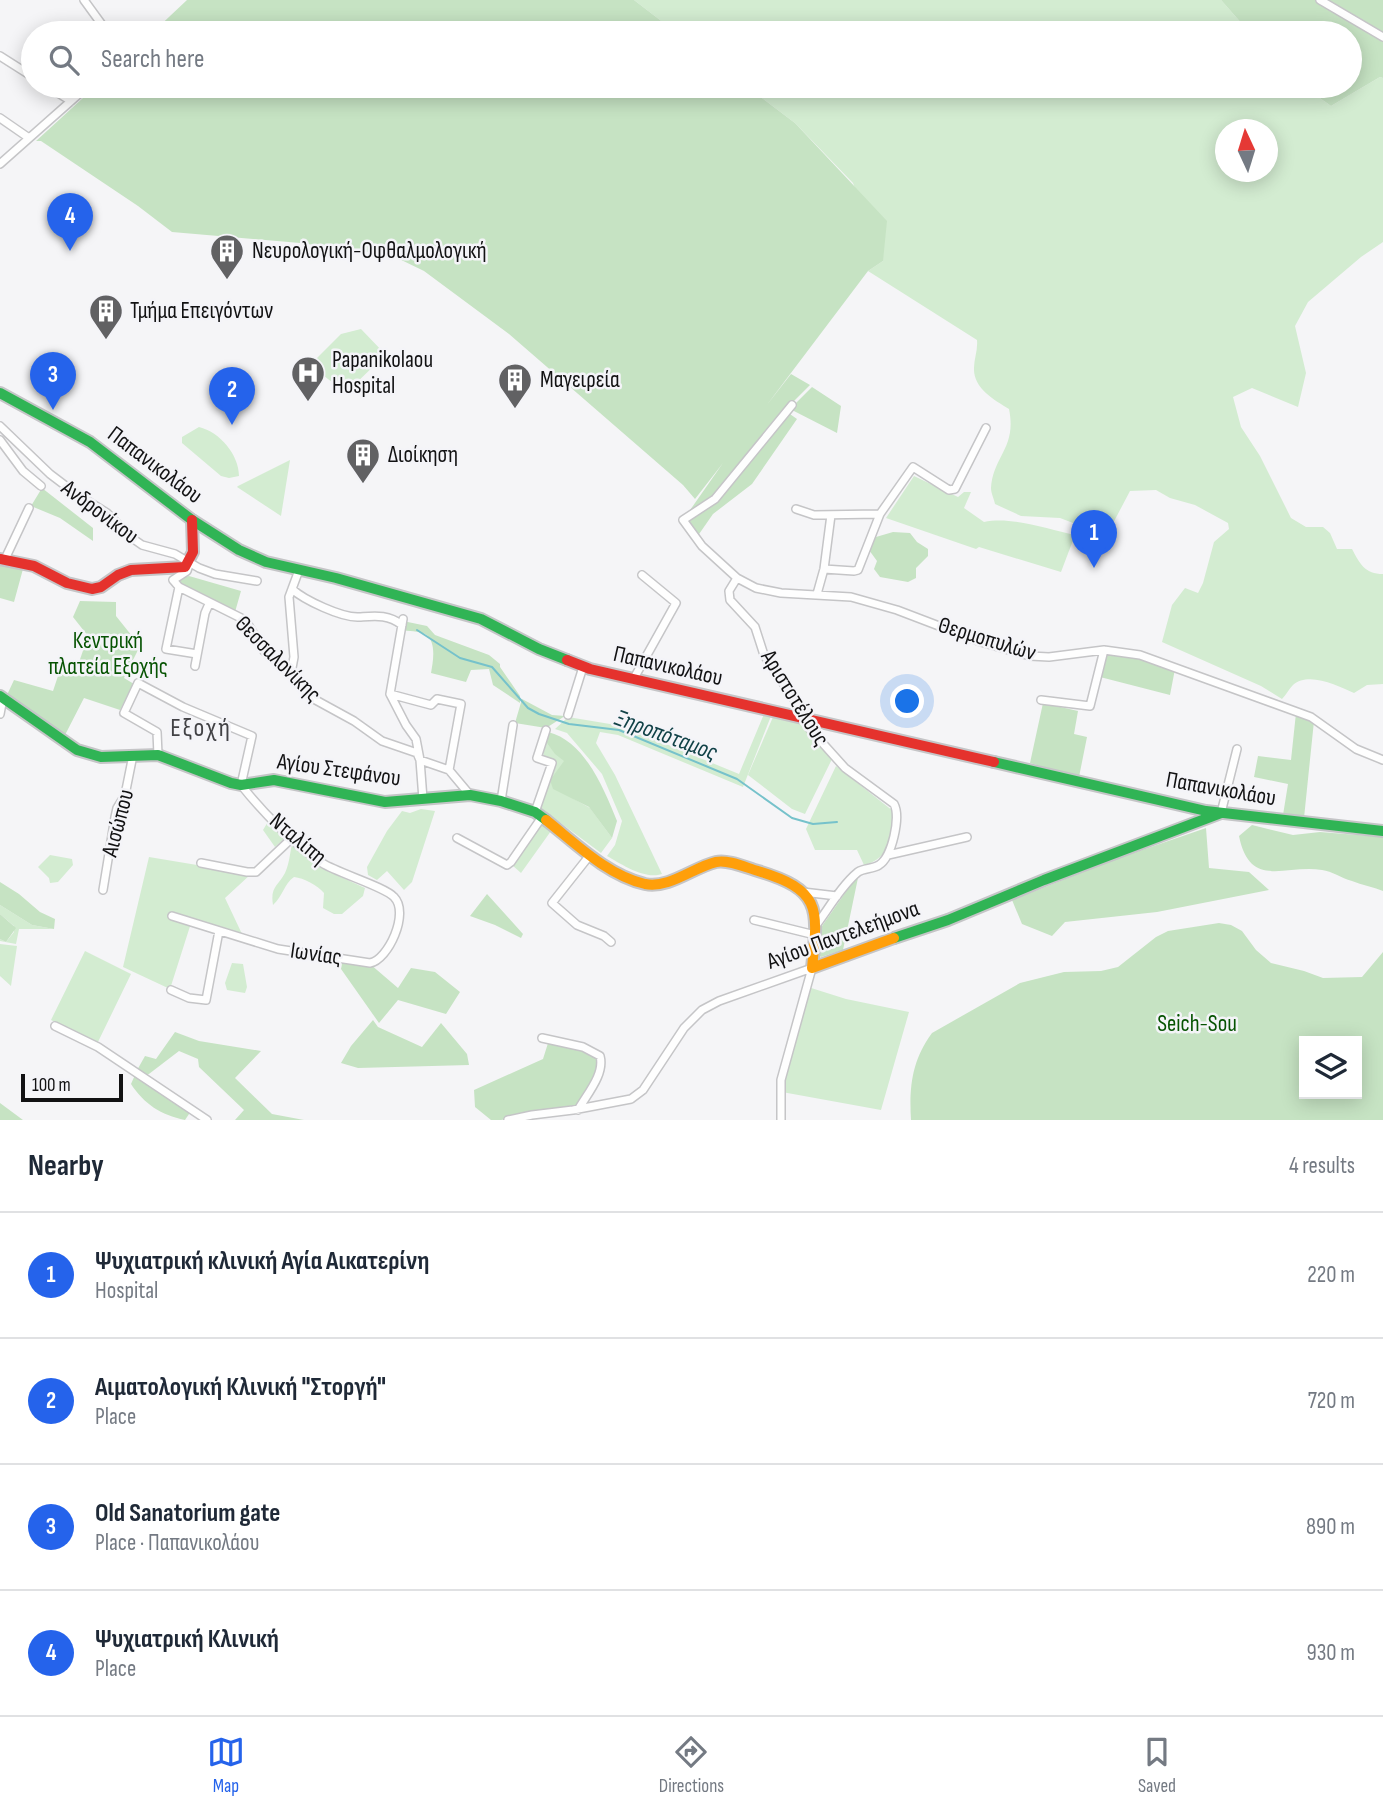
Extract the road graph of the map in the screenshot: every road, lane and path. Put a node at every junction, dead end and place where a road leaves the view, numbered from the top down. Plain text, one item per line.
1 (85, 0) edge
2 (1320, 0) edge
3 (100, 21) edge
4 (1356, 21) edge
5 (1362, 25) edge
6 (1383, 37) edge
7 (0, 56) edge
8 (21, 69) edge
9 (66, 98) edge
10 (74, 98) edge
11 (71, 101) junction
12 (0, 118) edge
13 (29, 138) junction
14 (0, 164) edge
15 (0, 393) edge
16 (792, 405) dead end
17 (0, 426) edge
18 (986, 428) dead end
19 (0, 440) edge
20 (41, 486) dead end
21 (29, 508) dead end
22 (796, 509) dead end
23 (880, 514) junction
24 (831, 515) junction
25 (192, 520) junction
26 (3, 559) edge
27 (190, 563) junction
28 (824, 569) junction
29 (299, 570) junction
30 (642, 575) dead end
31 (737, 578) junction
32 (257, 581) dead end
33 (179, 587) junction
34 (292, 589) junction
35 (817, 594) junction
36 (209, 604) junction
37 (1104, 650) junction
38 (197, 654) junction
39 (195, 666) dead end
40 (583, 667) junction
41 (290, 673) junction
42 (633, 680) junction
43 (390, 695) junction
44 (2, 697) edge
45 (1041, 699) dead end
46 (0, 714) edge
47 (568, 715) dead end
48 (803, 719) junction
49 (513, 724) dead end
50 (546, 730) dead end
51 (1237, 749) dead end
52 (133, 755) junction
53 (158, 755) junction
54 (421, 760) junction
55 (1383, 760) edge
56 (449, 770) junction
57 (241, 785) junction
58 (470, 795) junction
59 (422, 799) junction
60 (501, 801) junction
61 (1220, 813) junction
62 (538, 814) junction
63 (1383, 831) edge
64 (967, 837) dead end
65 (292, 838) junction
66 (457, 838) dead end
67 (590, 855) junction
68 (888, 855) junction
69 (201, 863) dead end
70 (103, 890) dead end
71 (803, 892) junction
72 (837, 897) junction
73 (399, 903) joint
74 (172, 916) dead end
75 (754, 919) dead end
76 (219, 931) junction
77 (815, 931) junction
78 (611, 942) dead end
79 (812, 968) junction
80 (171, 990) dead end
81 (55, 1026) dead end
82 (542, 1038) dead end
83 (578, 1110) junction
84 (207, 1120) edge
85 (508, 1120) edge
86 (781, 1120) edge

1 - 3 street
2 - 4 street
5 - 6 street
7 - 8 street
9 - 11 street
10 - 11 street
11 - 13 street
12 - 13 street
13 - 14 street
15 - 25 street, Παπανικολάου
16 - 31 street, Θερμοπυλών
17 - 27 street, Ανδρονίκου
18 - 23 street
19 - 20 street
21 - 26 street
22 - 24 street
23 - 24 street
23 - 28 street
24 - 28 street
25 - 27 street
25 - 29 street, Παπανικολάου
26 - 27 street
27 - 32 street, Ανδρονίκου
27 - 33 street
28 - 35 street
29 - 34 street
29 - 40 street, Παπανικολάου
30 - 42 street
31 - 35 street, Θερμοπυλών
31 - 48 street, Αριστοτέλους
33 - 36 street, Θεσσαλονίκης
33 - 38 street
34 - 41 street
34 - 43 street
35 - 37 street, Θερμοπυλών
36 - 38 street
36 - 41 street, Θεσσαλονίκης
37 - 45 street
37 - 55 street, Θερμοπυλών
38 - 39 street
40 - 42 street, Παπανικολάου
40 - 47 street
41 - 54 street, Θεσσαλονίκης
42 - 48 street, Παπανικολάου
43 - 54 street
43 - 56 street
44 - 46 street
44 - 52 street, Αγίου Στεφάνου
48 - 61 street, Παπανικολάου
48 - 68 street, Αριστοτέλους
49 - 60 street
50 - 62 street
51 - 61 street
52 - 53 street, Αγίου Στεφάνου
52 - 70 street, Αισώπου
53 - 57 street, Αγίου Στεφάνου
53 - 57 street
54 - 56 street, Θεσσαλονίκης
54 - 59 street
56 - 58 street
57 - 59 street, Αγίου Στεφάνου
57 - 65 street, Νταλίπη
58 - 59 street, Αγίου Στεφάνου
58 - 60 street, Αγίου Στεφάνου
60 - 62 street, Αγίου Στεφάνου
61 - 63 street, Παπανικολάου
61 - 79 street, Αγίου Παντελεήμονα
62 - 66 street
62 - 67 street, Αγίου Στεφάνου
64 - 68 street
65 - 69 street
65 - 73 street, Νταλίπη
67 - 71 street, Αγίου Στεφάνου
67 - 78 street
68 - 72 street
71 - 72 street
71 - 77 street
72 - 77 street
73 - 76 street, Ιωνίας
74 - 76 street, Ιωνίας
75 - 77 street
76 - 80 street
77 - 79 street
79 - 83 street, Αγίου Παντελεήμονα
79 - 86 street
81 - 84 street
82 - 83 street
83 - 85 street, Αγίου Παντελεήμονα

